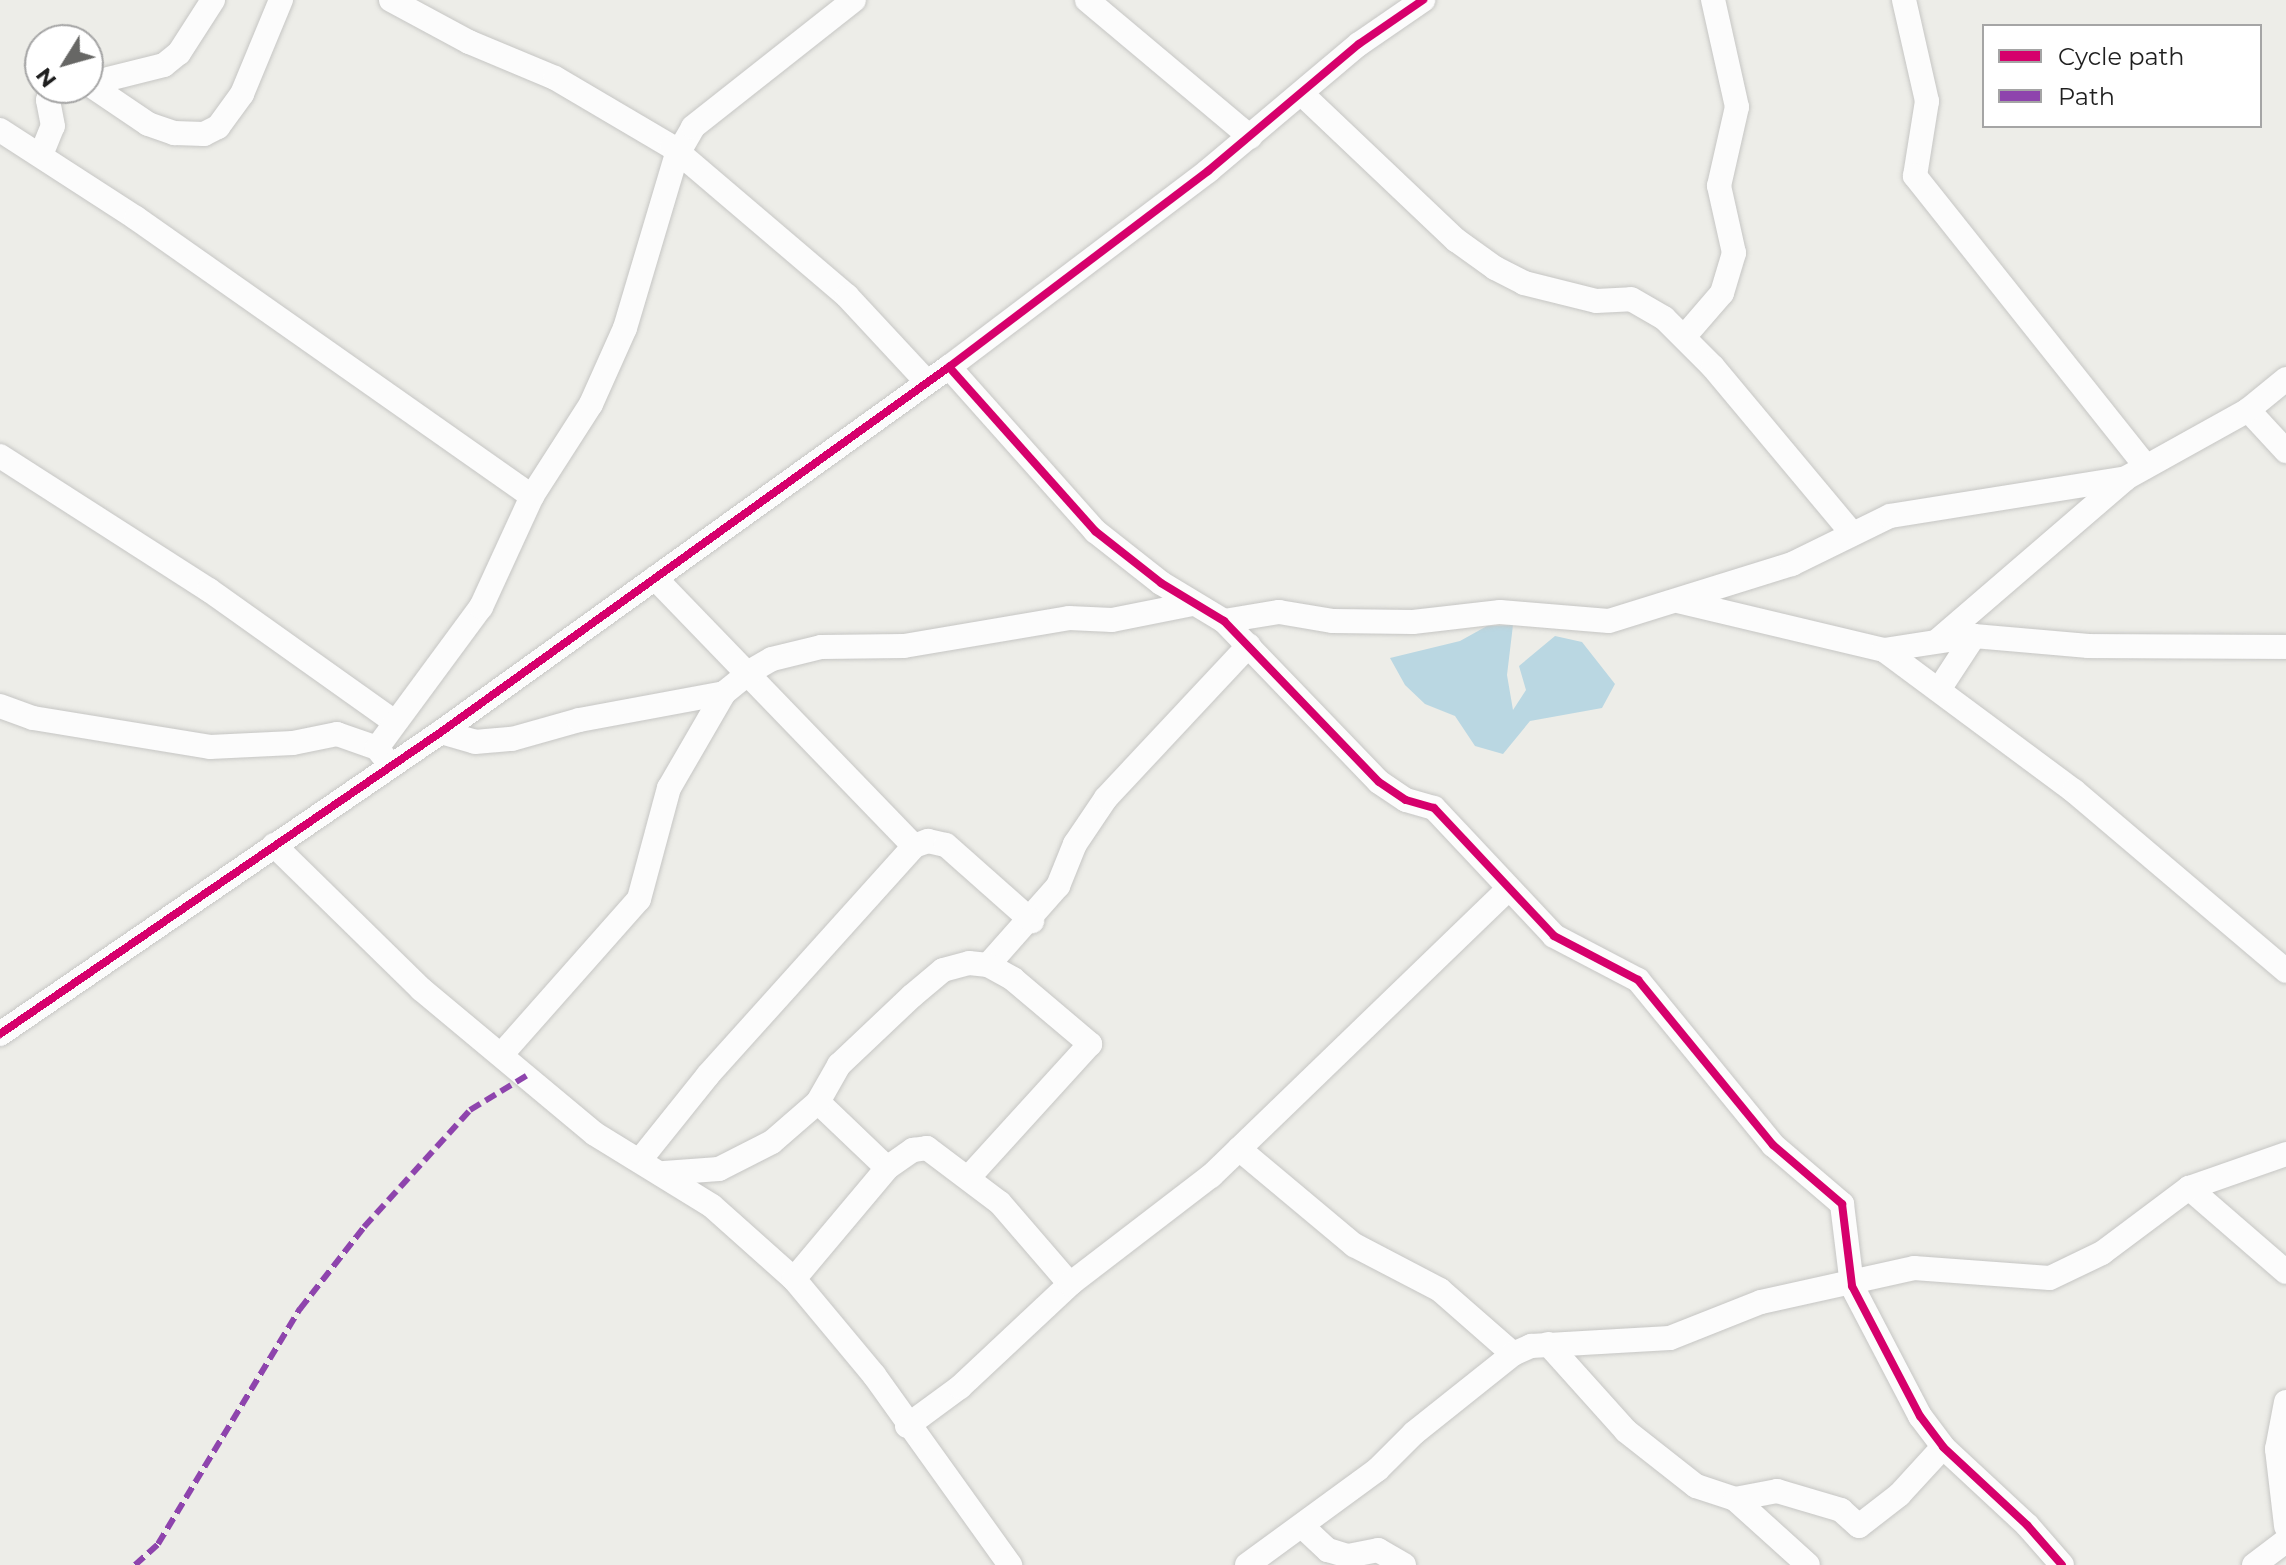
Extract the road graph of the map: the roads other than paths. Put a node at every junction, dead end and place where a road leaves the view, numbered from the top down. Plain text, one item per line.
1 (213, 0) edge
2 (281, 0) edge
3 (391, 0) edge
4 (854, 0) edge
5 (1087, 0) edge
6 (1423, 0) edge
7 (1713, 0) edge
8 (1904, 0) edge
9 (104, 80) edge
10 (104, 95) edge
11 (1303, 95) junction
12 (49, 104) edge
13 (0, 130) edge
14 (1250, 137) junction
15 (679, 151) junction
16 (41, 155) junction
17 (1684, 337) junction
18 (949, 367) junction
19 (2286, 379) edge
20 (926, 381) junction
21 (2255, 418) junction
22 (2286, 418) edge
23 (2286, 451) edge
24 (0, 456) edge
25 (2136, 472) junction
26 (532, 496) junction
27 (1851, 532) junction
28 (655, 578) junction
29 (1678, 601) junction
30 (1192, 604) junction
31 (1224, 621) junction
32 (1974, 636) junction
33 (1937, 641) junction
34 (1249, 645) junction
35 (2286, 647) edge
36 (1884, 650) junction
37 (751, 671) junction
38 (1940, 688) junction
39 (724, 693) junction
40 (0, 706) edge
41 (392, 720) junction
42 (441, 732) junction
43 (384, 757) junction
44 (274, 845) junction
45 (914, 846) junction
46 (1509, 888) junction
47 (1032, 921) junction
48 (988, 965) junction
49 (2286, 971) edge
50 (0, 1034) edge
51 (501, 1055) junction
52 (818, 1102) junction
53 (1239, 1149) junction
54 (2286, 1154) edge
55 (640, 1160) junction
56 (887, 1168) junction
57 (664, 1173) junction
58 (969, 1177) junction
59 (2189, 1188) junction
60 (2286, 1272) edge
61 (794, 1279) junction
62 (1070, 1284) junction
63 (1852, 1286) junction
64 (1548, 1344) junction
65 (1513, 1354) junction
66 (2286, 1402) edge
67 (907, 1426) junction
68 (1943, 1447) junction
69 (1735, 1499) junction
70 (2286, 1526) edge
71 (1303, 1527) junction
72 (2286, 1541) edge
73 (1010, 1565) edge
74 (1247, 1565) edge
75 (1404, 1565) edge
76 (1808, 1565) edge
77 (2062, 1565) edge
78 (2254, 1565) edge

1 - 9 street
2 - 10 street
3 - 15 street
4 - 15 street
5 - 14 street
6 - 11 street
7 - 17 street
8 - 25 street
11 - 14 street
11 - 17 street
12 - 16 street
13 - 16 street
14 - 18 street
15 - 20 street
15 - 26 street
16 - 26 street
17 - 27 street
18 - 20 street
18 - 30 street
19 - 21 street
20 - 28 street
21 - 22 street
21 - 23 street
21 - 25 street
24 - 41 street
25 - 27 street
25 - 33 street
26 - 41 street
27 - 29 street
28 - 37 street
28 - 42 street
29 - 31 street
29 - 36 street
30 - 31 street
30 - 37 street
31 - 34 street
32 - 33 street
32 - 35 street
32 - 38 street
33 - 36 street
34 - 46 street
34 - 47 street
36 - 38 street
37 - 39 street
37 - 45 street
38 - 49 street
39 - 42 street
39 - 51 street
40 - 43 street
41 - 43 street
42 - 43 street
43 - 44 street
44 - 50 street
44 - 51 street
45 - 47 street
45 - 55 street
46 - 53 street
46 - 63 street
47 - 48 street
48 - 52 street
48 - 58 street
51 - 55 street
52 - 56 street
52 - 57 street
53 - 62 street
53 - 65 street
54 - 59 street
55 - 57 street
56 - 58 street
56 - 61 street
57 - 61 street
58 - 62 street
59 - 60 street
59 - 63 street
61 - 67 street
62 - 67 street
63 - 64 street
63 - 68 street
64 - 65 street
64 - 69 street
65 - 71 street
66 - 70 street
67 - 73 street
68 - 69 street
68 - 77 street
69 - 76 street
71 - 74 street
71 - 75 street
72 - 78 street

